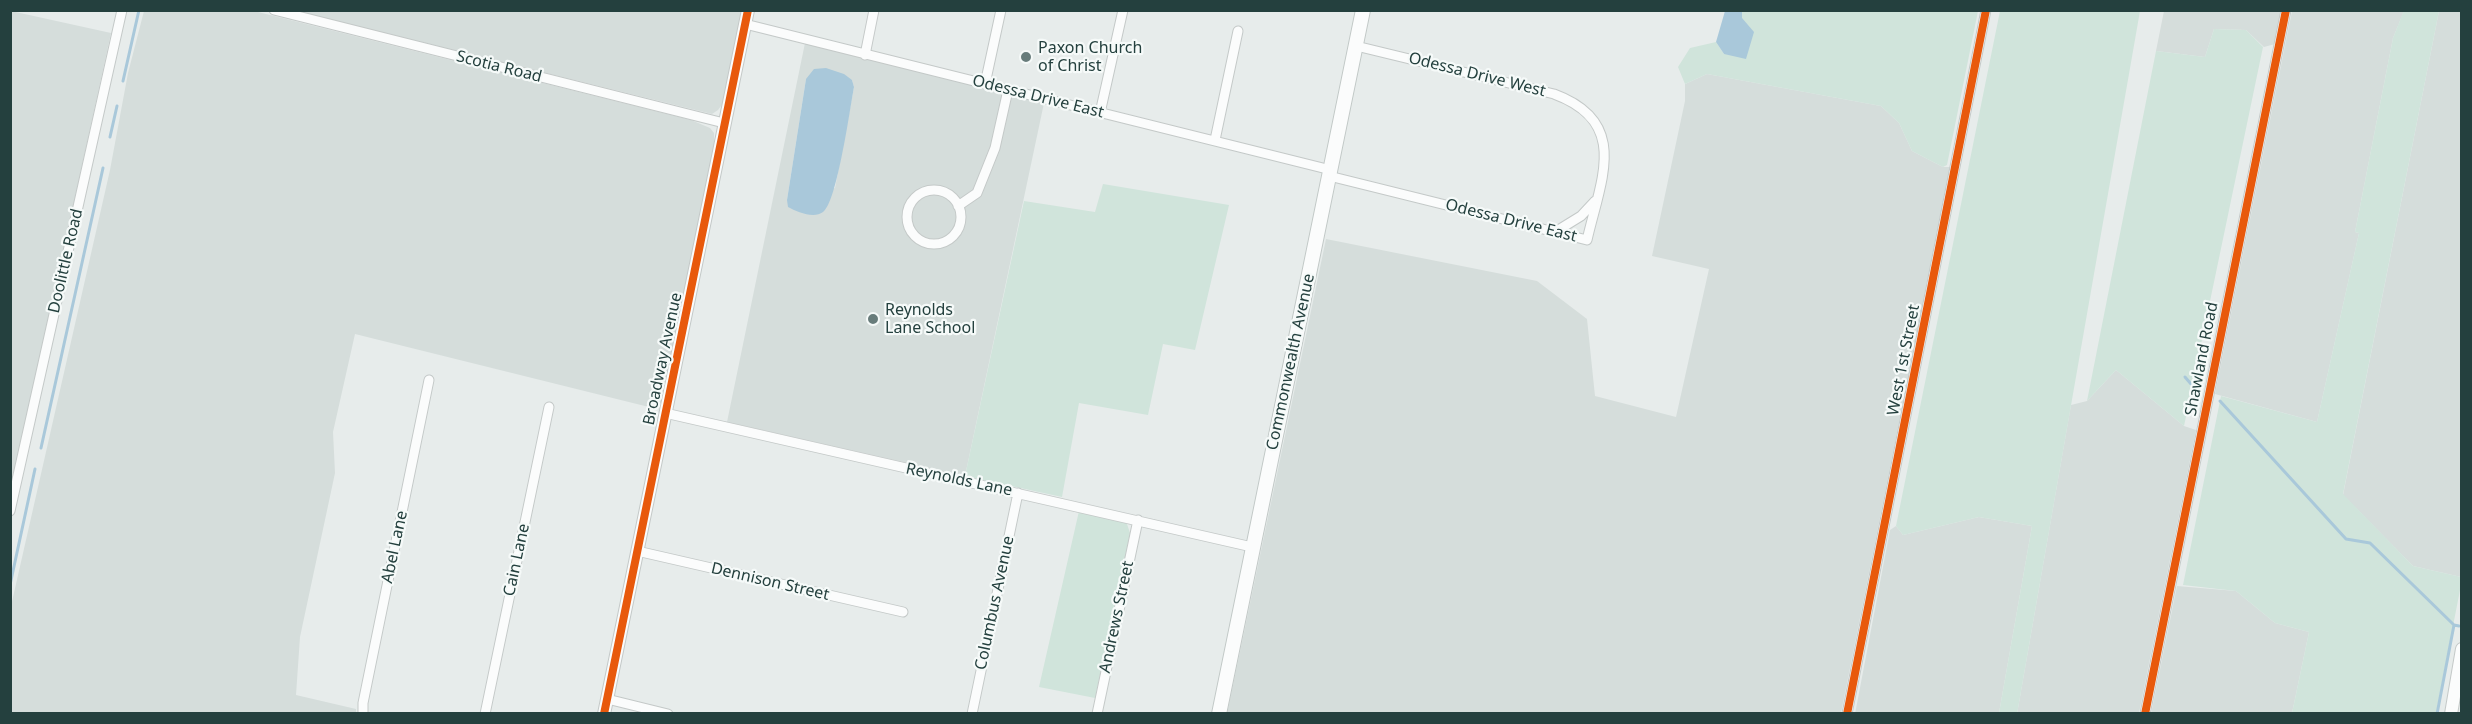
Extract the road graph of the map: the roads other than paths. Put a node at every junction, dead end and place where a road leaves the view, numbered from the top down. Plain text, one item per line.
1 (122, 10) edge
2 (274, 10) edge
3 (748, 10) edge
4 (874, 10) edge
5 (1001, 10) edge
6 (1123, 10) edge
7 (1363, 10) edge
8 (1986, 10) edge
9 (2286, 10) edge
10 (745, 24) junction
11 (1238, 31) dead end
12 (1356, 46) junction
13 (865, 55) junction
14 (985, 84) junction
15 (1008, 90) junction
16 (1100, 113) junction
17 (724, 123) junction
18 (1215, 141) junction
19 (1330, 173) junction
20 (1596, 199) junction
21 (958, 206) junction
22 (1555, 232) junction
23 (429, 380) dead end
24 (549, 407) dead end
25 (665, 413) junction
26 (1018, 493) junction
27 (10, 511) edge
28 (1138, 520) junction
29 (1252, 547) junction
30 (637, 551) junction
31 (903, 612) dead end
32 (2462, 650) edge
33 (607, 699) junction
34 (363, 714) edge
35 (484, 714) edge
36 (604, 714) edge
37 (668, 714) edge
38 (972, 714) edge
39 (1097, 714) edge
40 (1219, 714) edge
41 (1847, 714) edge
42 (2145, 714) edge
43 (2451, 714) edge

1 - 27 street, Doolittle Road
2 - 17 street, Scotia Road
3 - 10 street, Broadway Avenue
4 - 13 street
5 - 14 street
6 - 16 street
7 - 12 main road, Commonwealth Avenue
8 - 41 street, West 1st Street
9 - 42 street, Shawland Road
10 - 13 street, Odessa Drive East
10 - 17 street, Broadway Avenue
11 - 18 street
12 - 19 main road, Commonwealth Avenue
12 - 20 street, Odessa Drive West
13 - 14 street, Odessa Drive East
14 - 15 street, Odessa Drive East
15 - 16 street, Odessa Drive East
15 - 21 street
16 - 18 street, Odessa Drive East
17 - 25 street, Broadway Avenue
18 - 19 street, Odessa Drive East
19 - 22 street, Odessa Drive East
19 - 29 main road, Commonwealth Avenue
20 - 22 street
20 - 22 street, Odessa Drive East
21 - 21 street
23 - 34 street, Abel Lane
24 - 35 street, Cain Lane
25 - 26 street, Reynolds Lane
25 - 30 street, Broadway Avenue
26 - 28 street, Reynolds Lane
26 - 38 street, Columbus Avenue
28 - 29 street, Reynolds Lane
28 - 39 street, Andrews Street
29 - 40 main road, Commonwealth Avenue
30 - 31 street, Dennison Street
30 - 33 street, Broadway Avenue
32 - 43 street
33 - 36 street, Broadway Avenue
33 - 37 street

